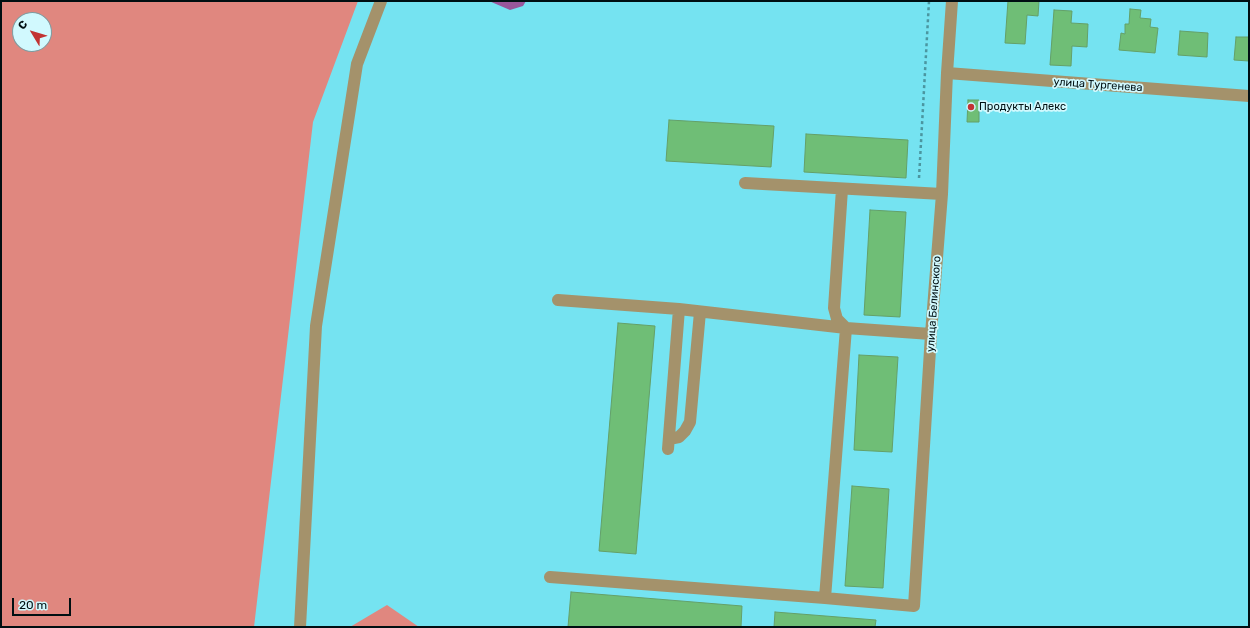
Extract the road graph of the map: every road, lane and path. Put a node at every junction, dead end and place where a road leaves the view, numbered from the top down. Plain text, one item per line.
1 (381, 1) edge
2 (929, 1) edge
3 (952, 1) edge
4 (947, 73) junction
5 (1249, 96) edge
6 (919, 178) dead end
7 (745, 183) dead end
8 (842, 188) junction
9 (942, 194) junction
10 (558, 300) dead end
11 (679, 310) junction
12 (700, 312) junction
13 (846, 328) junction
14 (931, 334) junction
15 (550, 577) dead end
16 (825, 598) junction
17 (300, 627) edge

1 - 17 street
2 - 6 path
3 - 4 street, улица Белинского
4 - 5 street, улица Тургенева
4 - 9 street, улица Белинского
7 - 8 street
8 - 9 street
8 - 13 street
9 - 14 street, улица Белинского
10 - 11 street
11 - 12 street
11 - 12 street
12 - 13 street
13 - 14 street
13 - 16 street
14 - 16 street, улица Белинского
15 - 16 street

